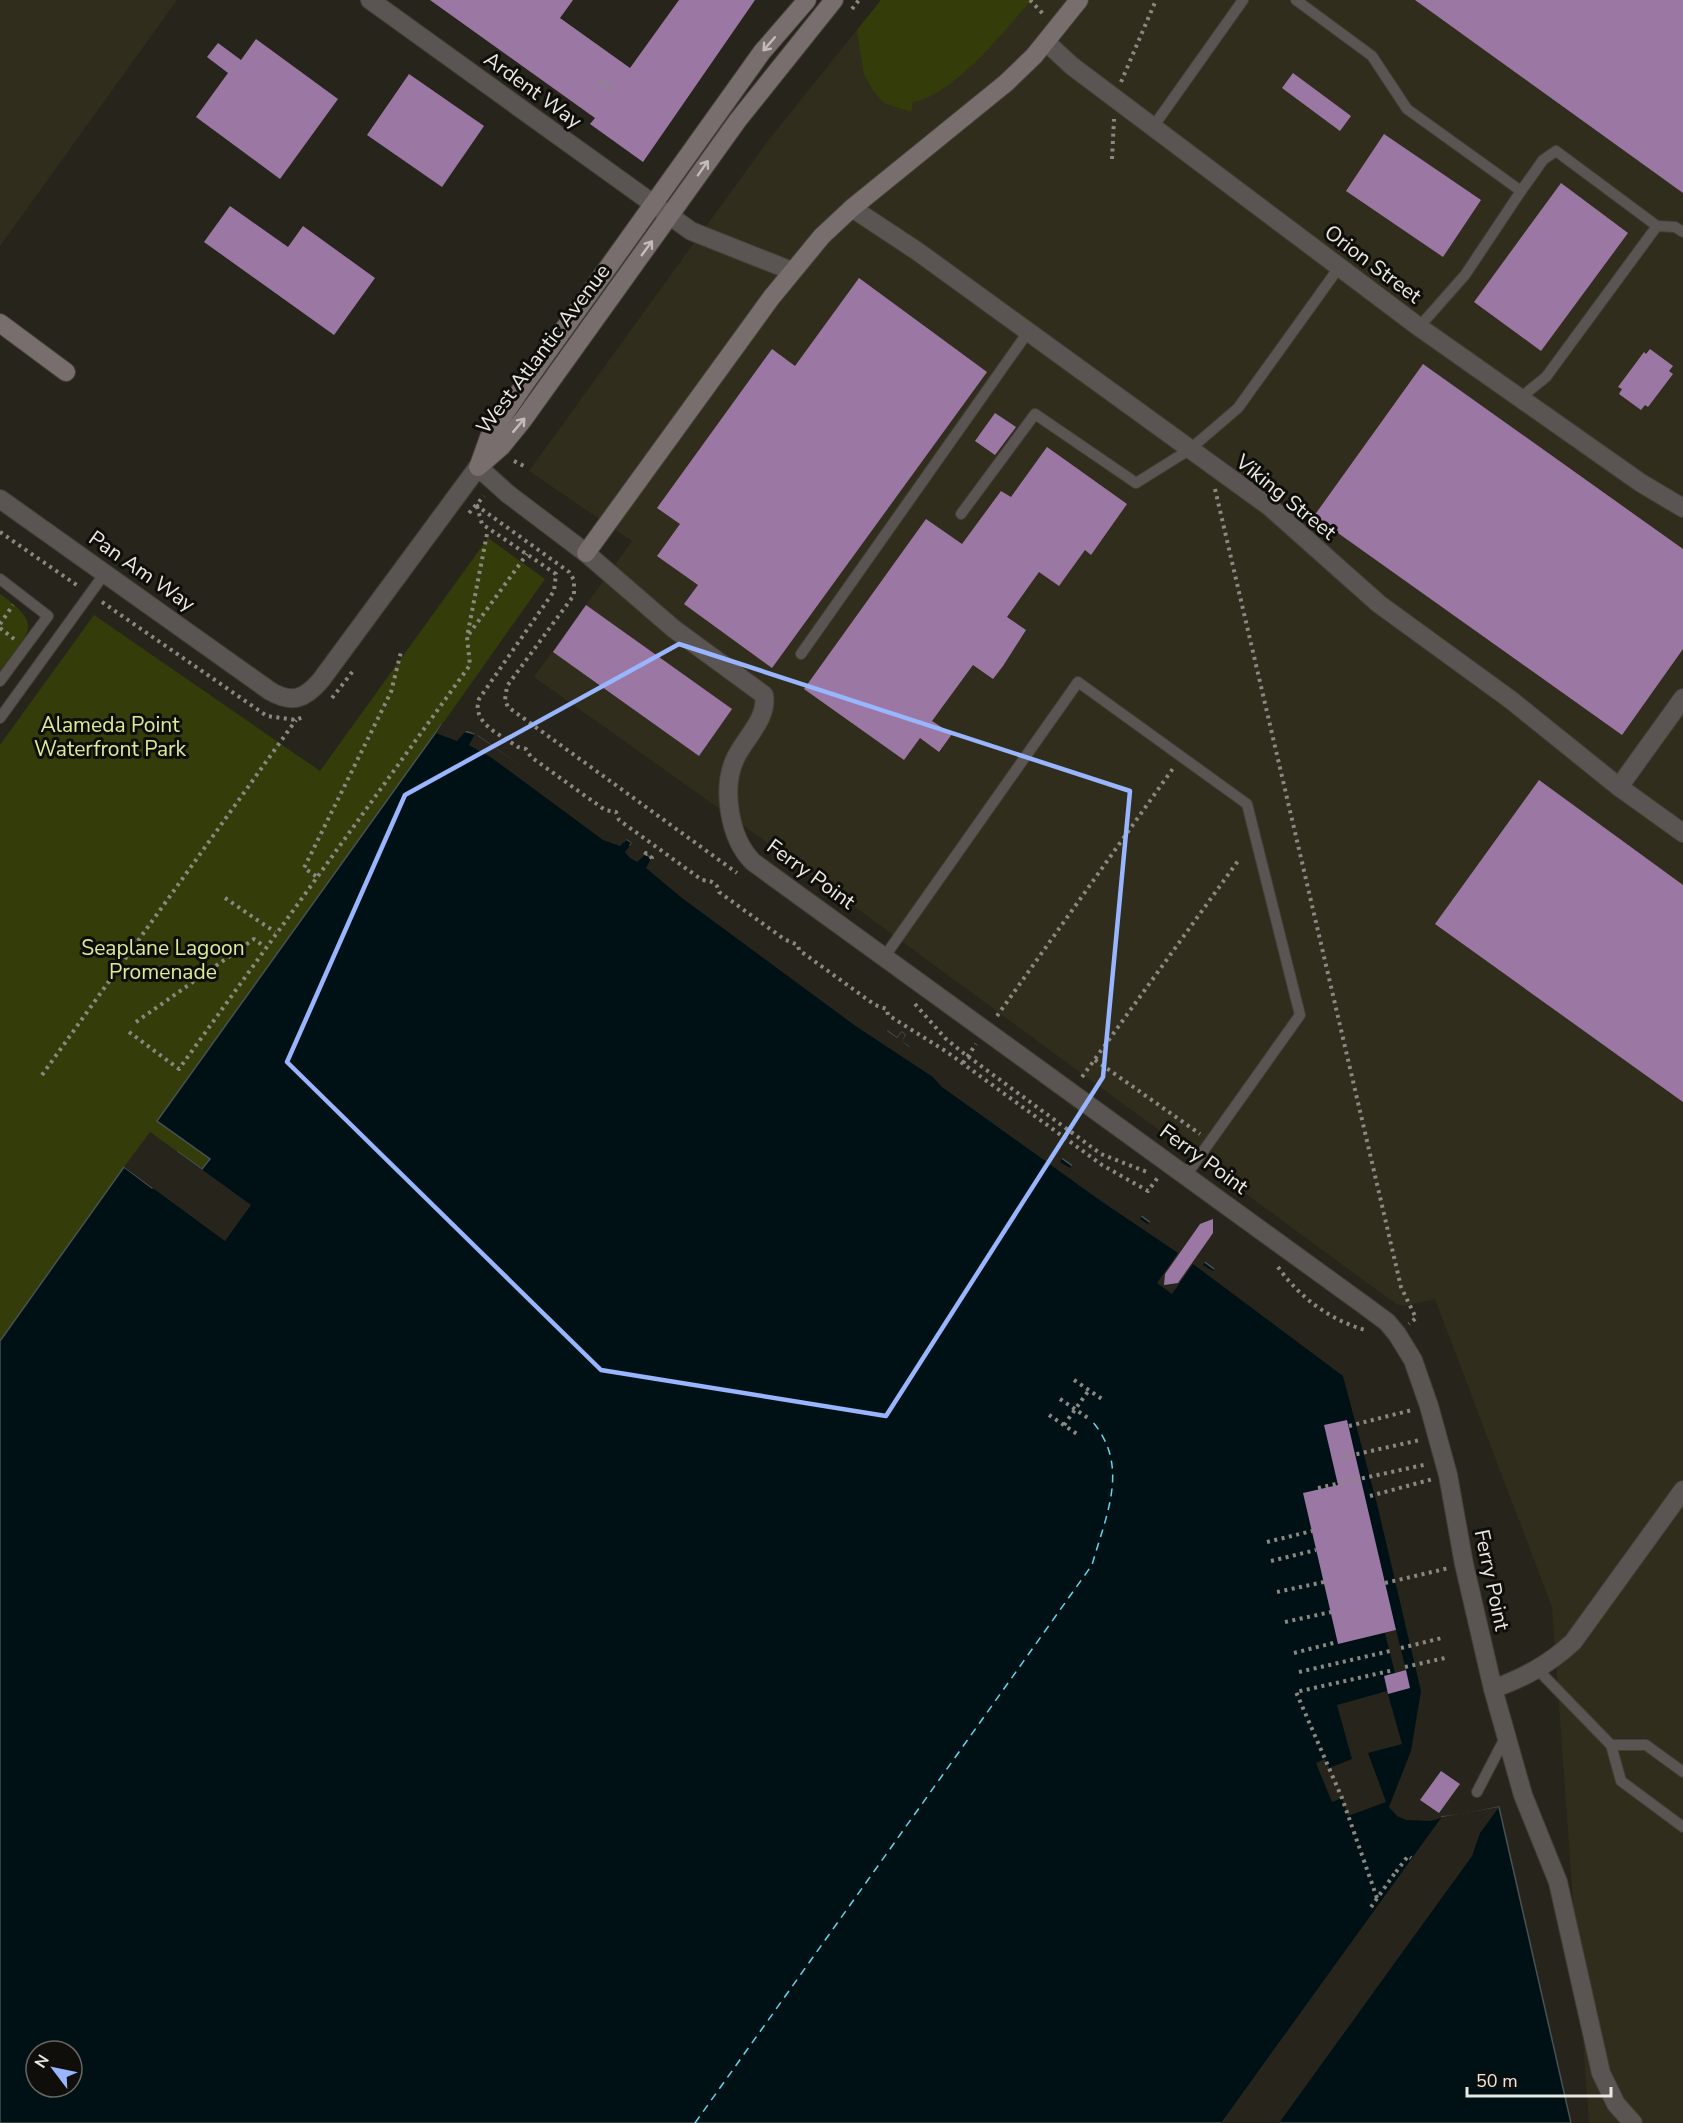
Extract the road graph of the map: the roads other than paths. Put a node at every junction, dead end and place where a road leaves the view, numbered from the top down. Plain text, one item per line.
1 (370, 0) edge
2 (807, 0) edge
3 (834, 0) edge
4 (1080, 0) edge
5 (1243, 0) edge
6 (1296, 0) edge
7 (1046, 42) junction
8 (1154, 127) junction
9 (1521, 191) junction
10 (653, 204) junction
11 (852, 208) junction
12 (670, 216) junction
13 (1657, 226) junction
14 (1683, 231) edge
15 (1340, 266) junction
16 (792, 271) junction
17 (0, 323) edge
18 (1419, 327) junction
19 (1028, 332) junction
20 (66, 372) dead end
21 (1520, 398) junction
22 (1190, 450) junction
23 (478, 466) junction
24 (0, 499) edge
25 (1683, 508) edge
26 (961, 514) dead end
27 (586, 553) junction
28 (105, 573) junction
29 (0, 579) edge
30 (801, 654) dead end
31 (0, 681) edge
32 (1683, 698) edge
33 (0, 718) edge
34 (1619, 787) junction
35 (1683, 833) edge
36 (885, 956) junction
37 (1187, 1174) junction
38 (1683, 1490) edge
39 (1538, 1670) junction
40 (1493, 1689) junction
41 (1507, 1733) junction
42 (1611, 1745) junction
43 (1683, 1772) edge
44 (1477, 1792) dead end
45 (1683, 1827) edge
46 (1633, 2123) edge

1 - 10 street, Ardent Way
2 -> 10 street, West Atlantic Avenue
12 -> 3 street, West Atlantic Avenue
4 - 7 street
5 - 8 lane
6 - 9 lane
7 - 8 street, Orion Street
7 - 11 street
8 - 15 street, Orion Street
9 - 13 lane
9 - 18 lane
10 - 12 street, Ardent Way
10 - 23 street, West Atlantic Avenue
11 - 16 street
11 - 19 street, Viking Street
12 - 16 street, Ardent Way
23 -> 12 street, West Atlantic Avenue
13 - 14 lane
13 - 21 lane
15 - 18 street, Orion Street
15 - 22 lane
16 - 27 street
17 - 20 street
18 - 21 street, Orion Street
19 - 22 street, Viking Street
19 - 30 lane
21 - 25 street, Orion Street
22 - 26 lane
22 - 34 street, Viking Street
23 - 27 street, Ferry Point
23 - 28 street, Pan Am Way
24 - 28 street, Pan Am Way
27 - 36 street, Ferry Point
28 - 33 lane
29 - 31 lane
32 - 34 street
34 - 35 street, Viking Street
36 - 37 street, Ferry Point
36 - 37 lane
37 - 40 street, Ferry Point
38 - 39 street
39 - 40 street
39 - 42 lane
40 - 41 street, Ferry Point
41 - 44 lane
41 - 46 street, Ferry Point
42 - 43 lane
42 - 45 lane

